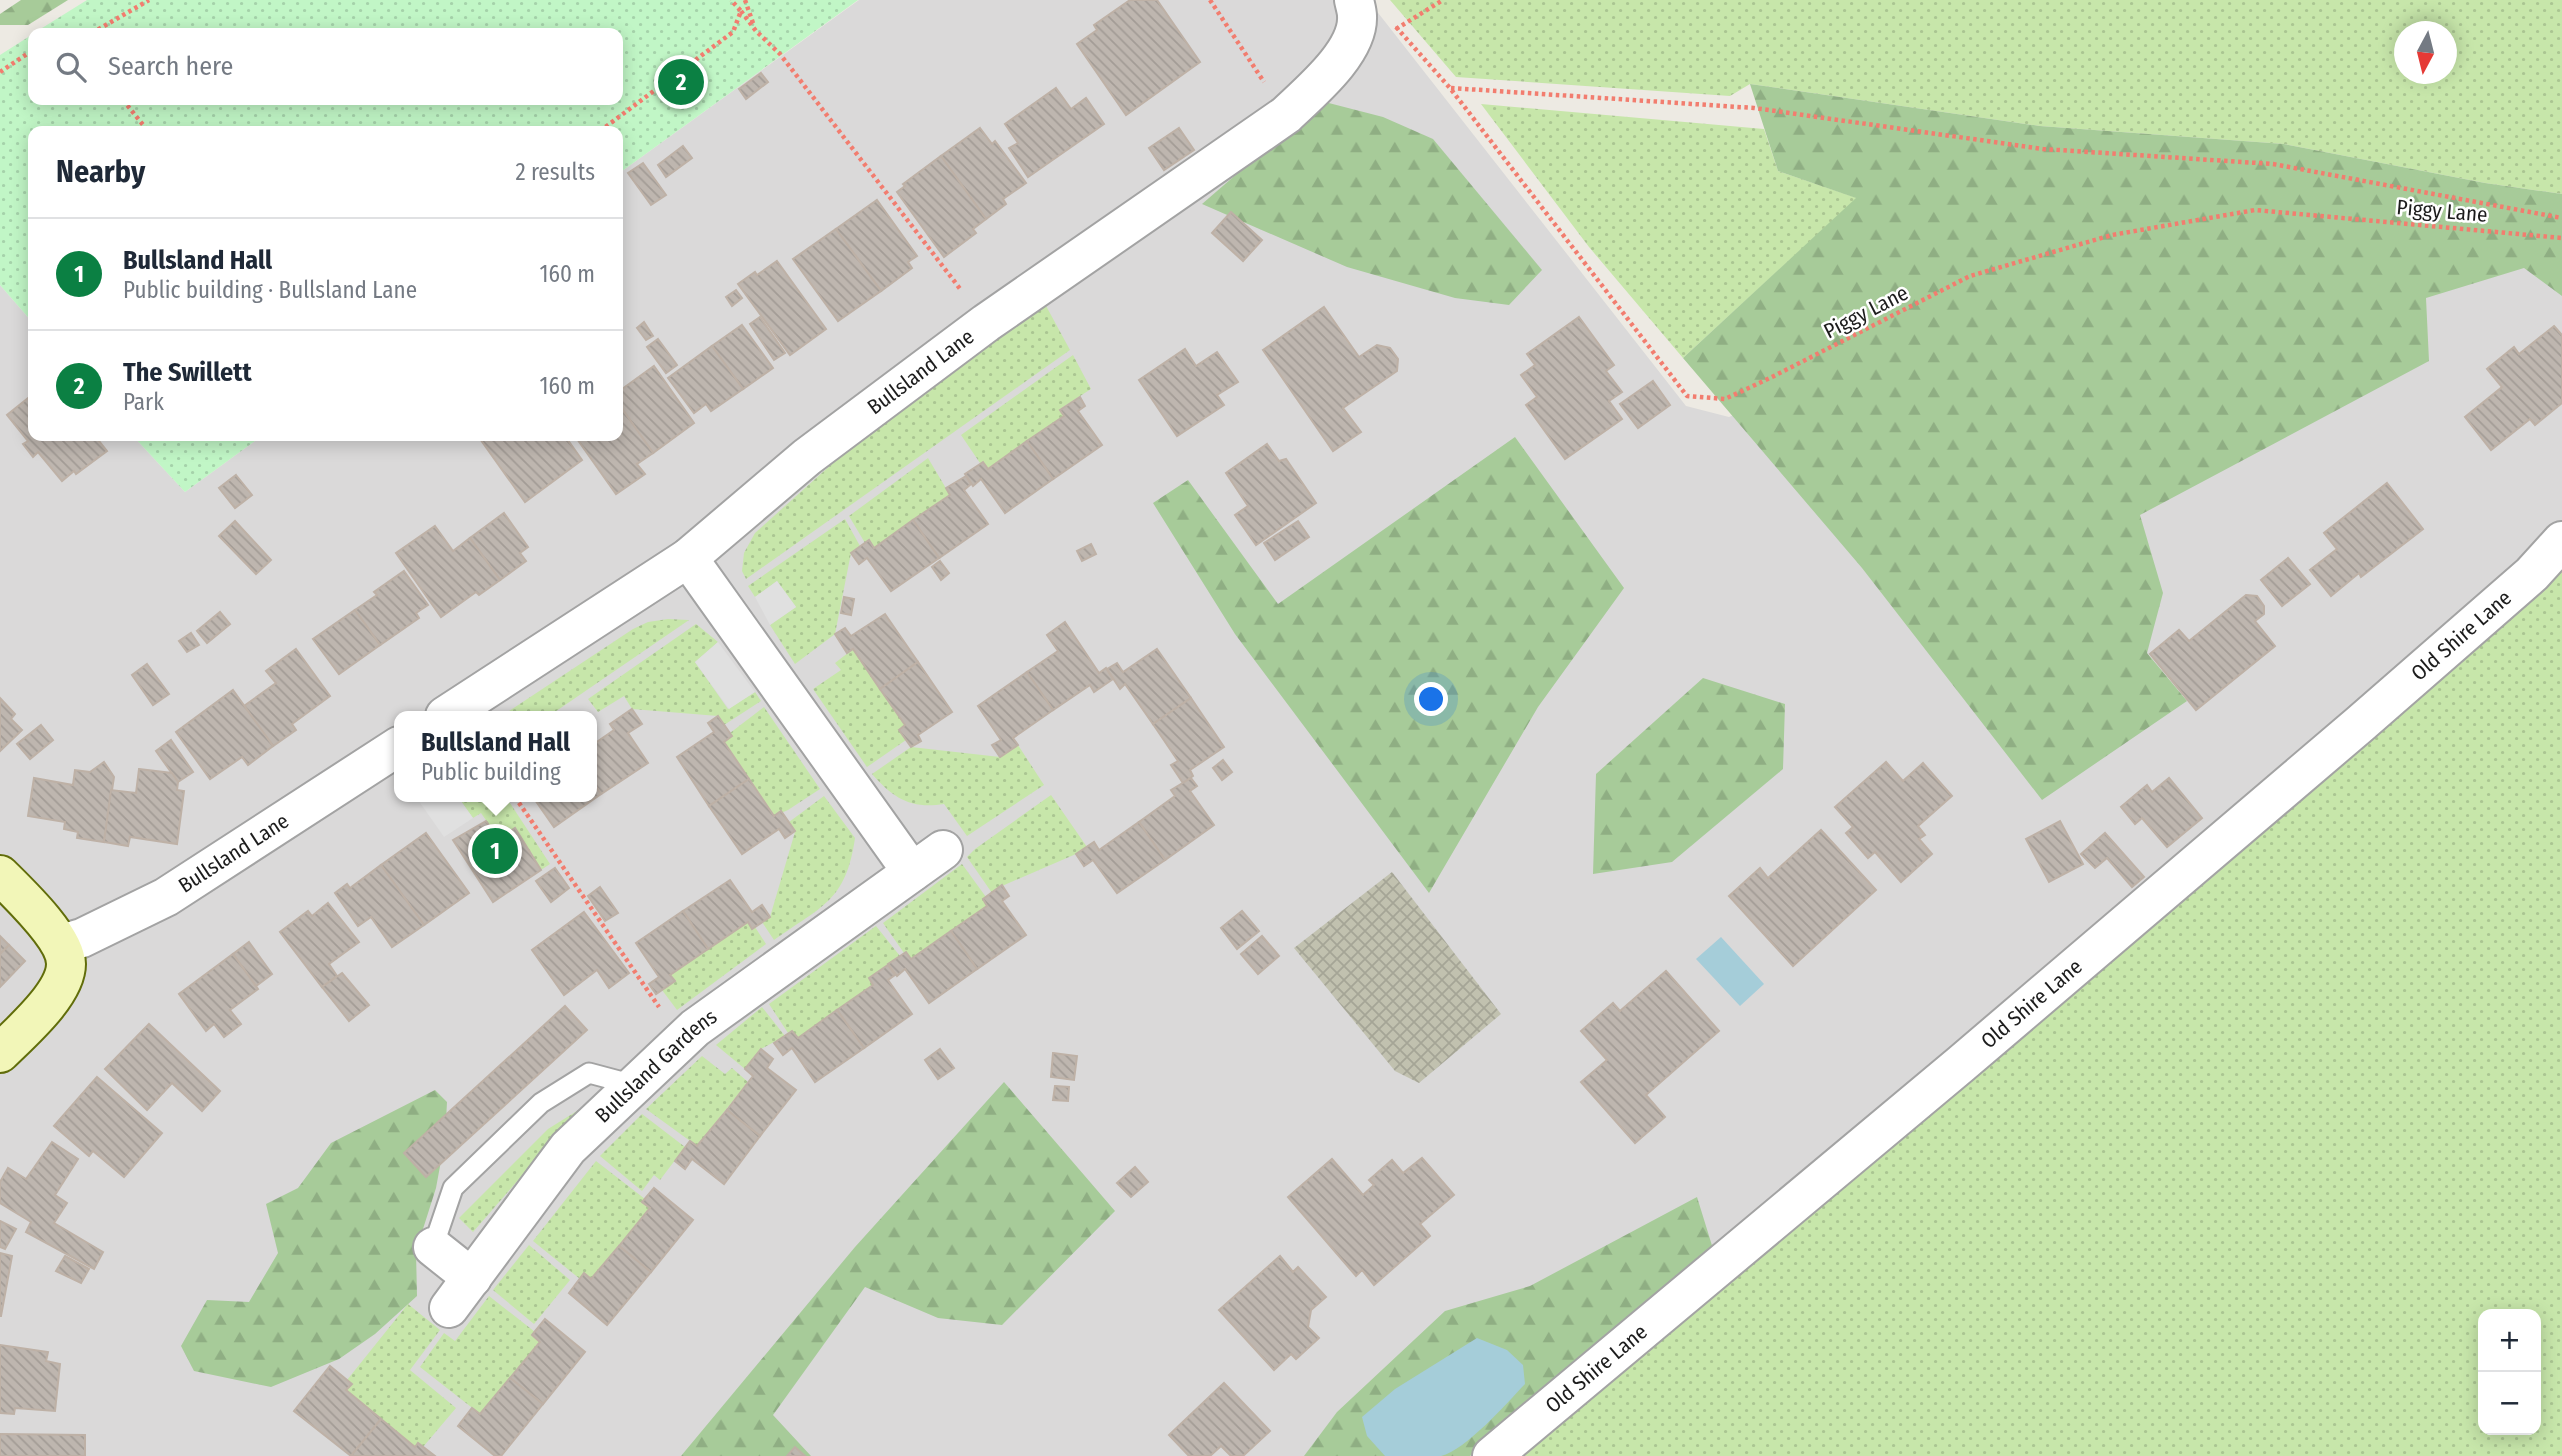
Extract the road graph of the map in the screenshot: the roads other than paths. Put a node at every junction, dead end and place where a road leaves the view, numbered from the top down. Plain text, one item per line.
1 (1354, 0) edge
2 (2562, 541) edge
3 (688, 558) junction
4 (453, 711) edge
5 (394, 749) edge
6 (943, 850) dead end
7 (912, 872) junction
8 (0, 875) edge
9 (61, 944) junction
10 (0, 1053) edge
11 (634, 1085) junction
12 (433, 1247) joint
13 (472, 1278) junction
14 (449, 1308) dead end
15 (1492, 1456) edge

1 - 3 street, Bullsland Lane
2 - 15 street, Old Shire Lane
3 - 4 street, Bullsland Lane
3 - 7 street
5 - 9 street, Bullsland Lane
6 - 7 street, Bullsland Gardens
7 - 11 street, Bullsland Gardens
8 - 9 street
9 - 10 street
11 - 12 lane
11 - 13 street, Bullsland Gardens
12 - 13 street
13 - 14 street, Bullsland Gardens

